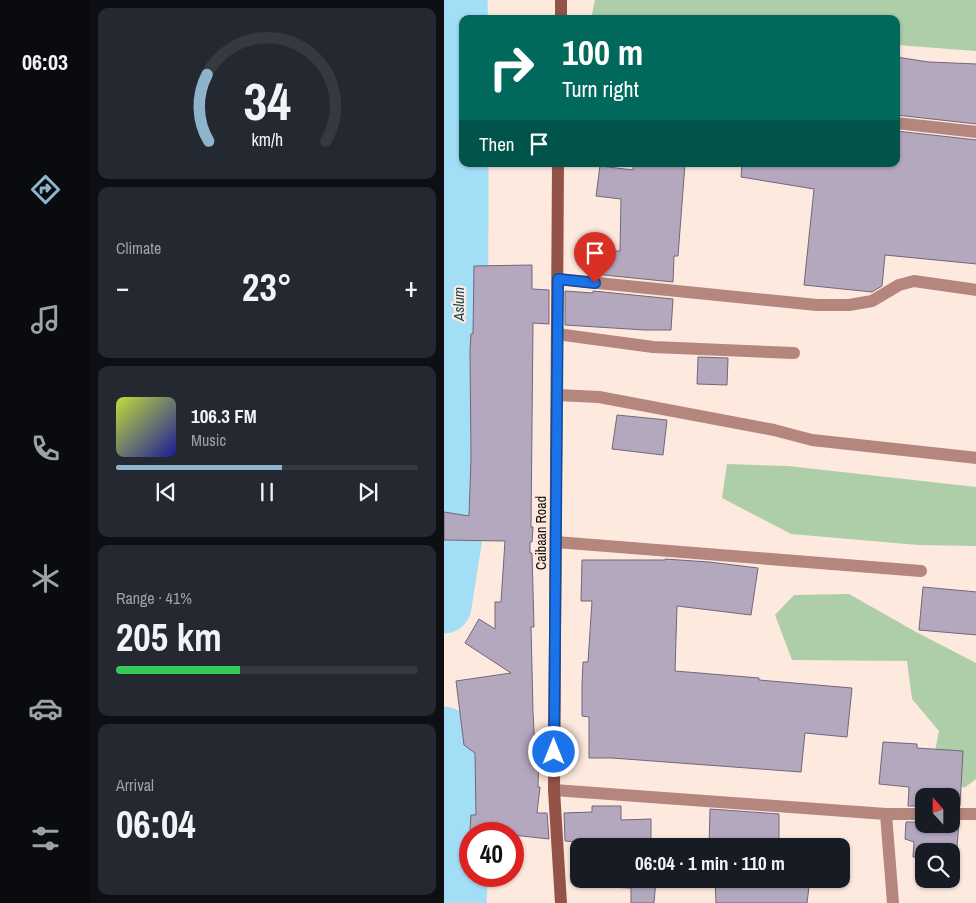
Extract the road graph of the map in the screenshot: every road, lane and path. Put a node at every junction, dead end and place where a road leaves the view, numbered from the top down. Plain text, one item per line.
1 (561, 0) edge
2 (561, 15) edge
3 (900, 123) edge
4 (976, 132) edge
5 (558, 167) edge
6 (558, 279) junction
7 (976, 290) edge
8 (557, 334) junction
9 (794, 353) dead end
10 (557, 395) junction
11 (976, 458) edge
12 (556, 542) junction
13 (921, 571) dead end
14 (554, 790) junction
15 (886, 814) junction
16 (915, 814) edge
17 (960, 814) edge
18 (976, 814) edge
19 (561, 903) edge
20 (894, 903) edge

1 - 2 street
3 - 4 street
5 - 6 street, Caibaan Road
6 - 7 street
6 - 8 street, Caibaan Road
8 - 9 street
8 - 10 street, Caibaan Road
10 - 11 street
10 - 12 street, Caibaan Road
12 - 13 street
12 - 14 street, Caibaan Road
14 - 15 street
14 - 19 street, Caibaan Road
15 - 16 street
15 - 20 street
17 - 18 street

